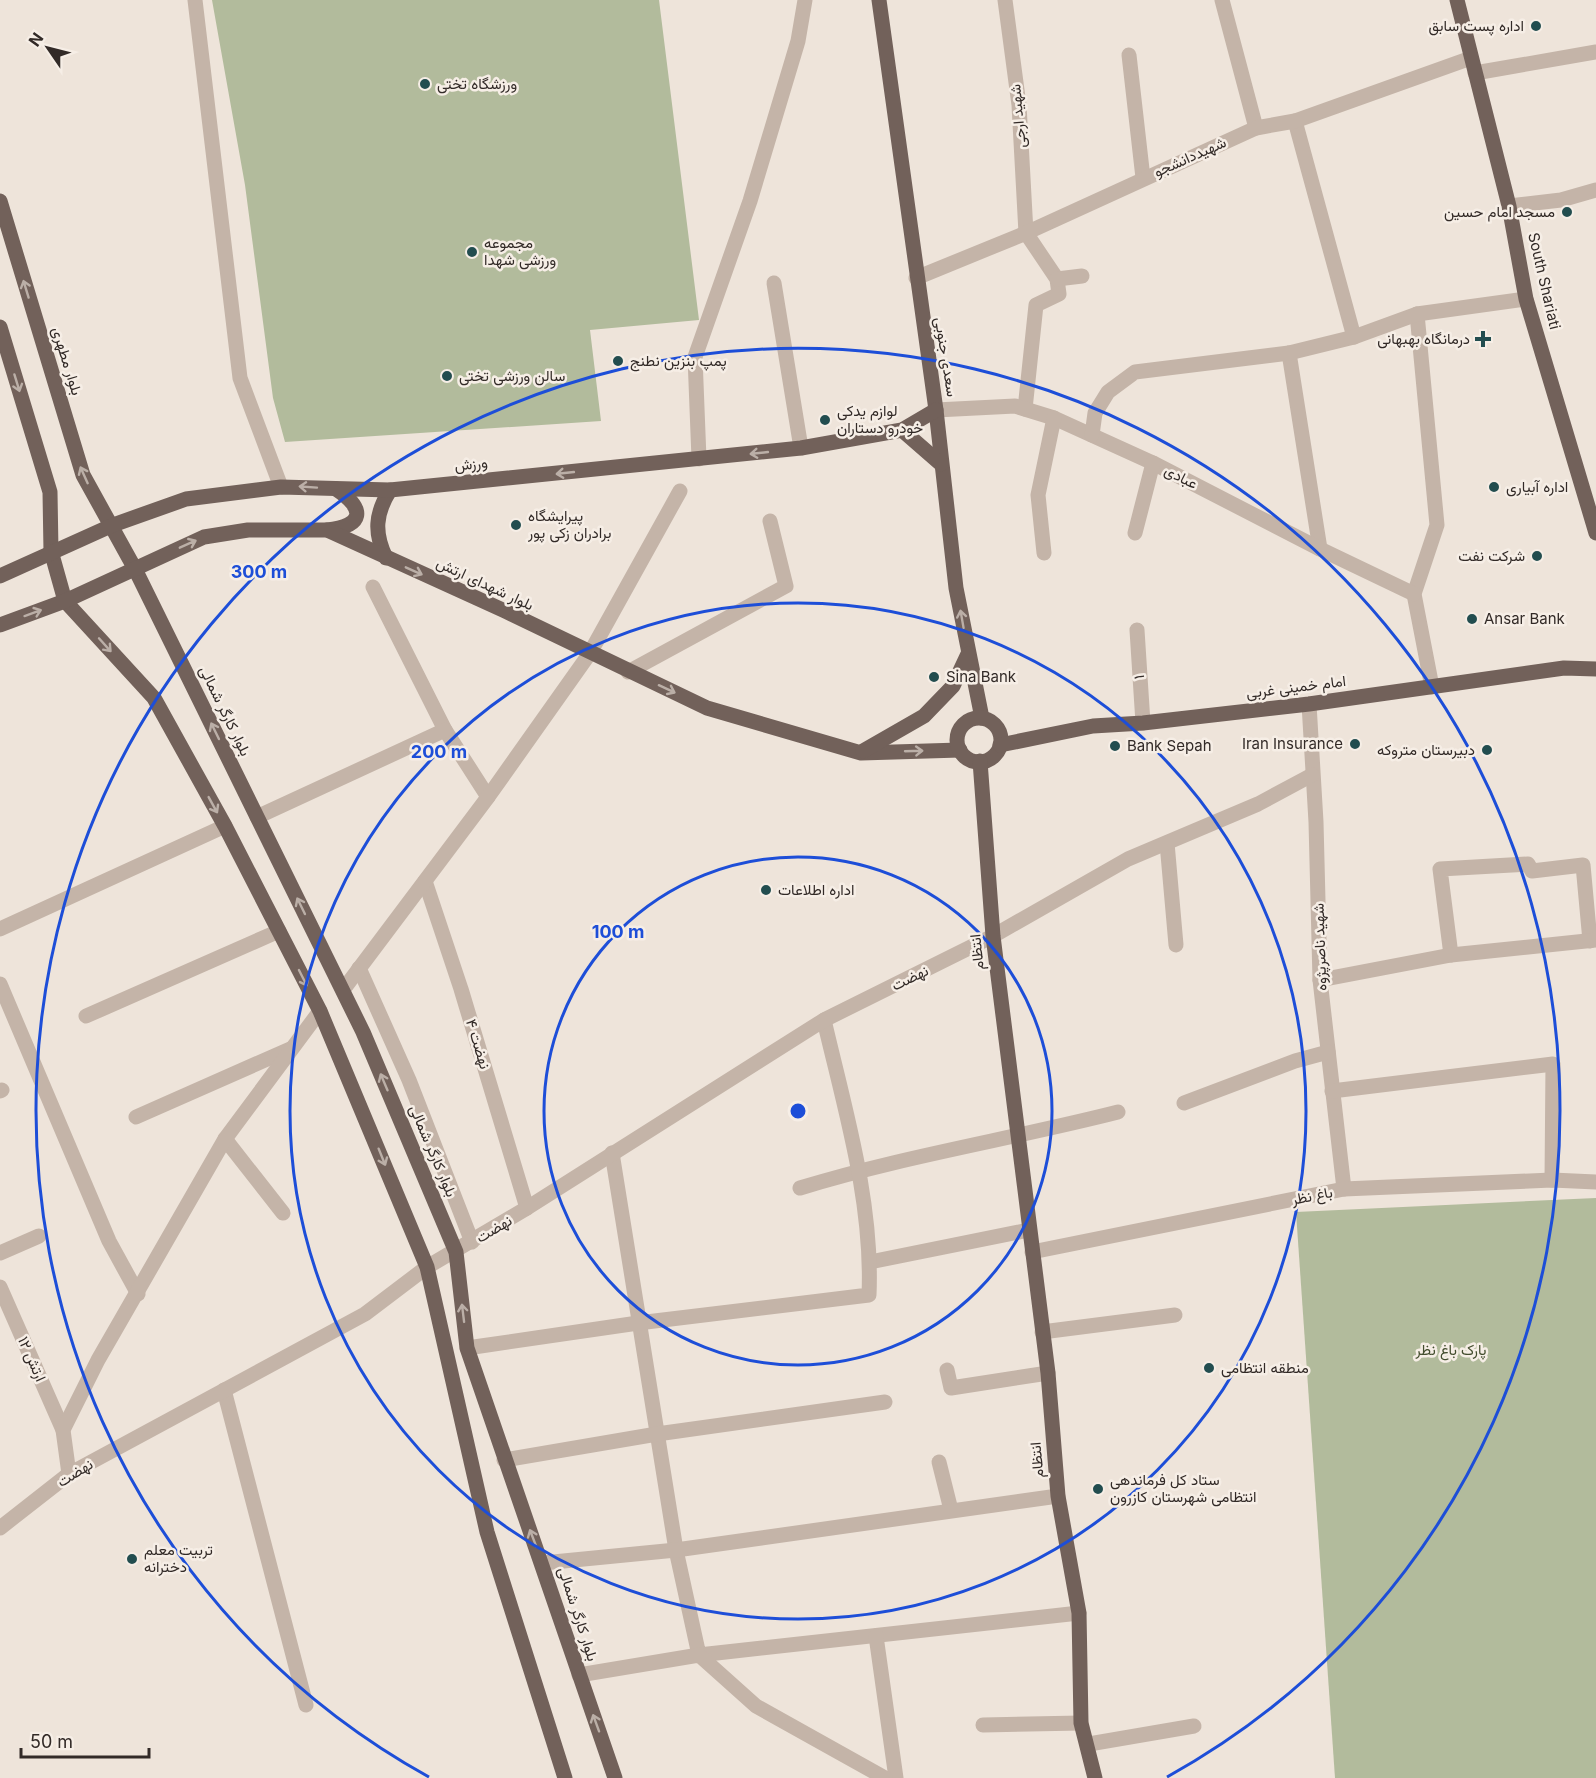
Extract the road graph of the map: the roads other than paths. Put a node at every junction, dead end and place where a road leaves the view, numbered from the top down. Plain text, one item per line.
1 (195, 0) edge
2 (805, 0) edge
3 (879, 0) edge
4 (1005, 0) edge
5 (1222, 0) edge
6 (1457, 0) edge
7 (1596, 52) edge
8 (1129, 55) dead end
9 (1473, 66) junction
10 (1295, 121) junction
11 (1256, 128) junction
12 (1143, 178) junction
13 (1596, 190) edge
14 (0, 201) edge
15 (1509, 206) junction
16 (1026, 233) junction
17 (1082, 276) dead end
18 (916, 278) junction
19 (1058, 279) junction
20 (774, 283) dead end
21 (1526, 299) junction
22 (1417, 314) junction
23 (0, 327) edge
24 (1354, 337) junction
25 (1289, 353) junction
26 (1025, 409) junction
27 (936, 410) junction
28 (1054, 418) junction
29 (902, 430) junction
30 (1092, 435) junction
31 (801, 448) junction
32 (699, 459) junction
33 (1153, 463) junction
34 (941, 464) junction
35 (281, 487) junction
36 (336, 489) junction
37 (390, 490) junction
38 (680, 491) dead end
39 (770, 521) dead end
40 (113, 525) junction
41 (327, 530) junction
42 (1596, 532) edge
43 (1135, 533) dead end
44 (1320, 549) junction
45 (51, 551) junction
46 (1044, 553) dead end
47 (386, 558) junction
48 (135, 569) junction
49 (0, 576) edge
50 (373, 587) dead end
51 (1414, 594) junction
52 (65, 602) junction
53 (0, 625) edge
54 (1137, 630) dead end
55 (590, 653) junction
56 (968, 654) junction
57 (1596, 669) edge
58 (628, 672) junction
59 (1432, 687) junction
60 (1309, 704) junction
61 (982, 718) junction
62 (1143, 723) junction
63 (446, 730) junction
64 (1000, 745) junction
65 (960, 750) junction
66 (861, 753) junction
67 (980, 761) junction
68 (1312, 776) junction
69 (488, 797) junction
70 (257, 817) junction
71 (225, 826) junction
72 (1167, 843) junction
73 (425, 881) junction
74 (0, 929) edge
75 (279, 931) junction
76 (993, 936) junction
77 (1593, 940) edge
78 (1176, 945) dead end
79 (1451, 955) junction
80 (359, 968) junction
81 (1320, 981) junction
82 (0, 984) edge
83 (343, 990) junction
84 (320, 1011) junction
85 (86, 1016) dead end
86 (824, 1020) junction
87 (292, 1047) junction
88 (1328, 1052) junction
89 (1332, 1091) junction
90 (1184, 1103) dead end
91 (1118, 1112) dead end
92 (136, 1117) dead end
93 (1017, 1137) junction
94 (225, 1139) junction
95 (612, 1153) junction
96 (859, 1170) junction
97 (1552, 1180) junction
98 (1596, 1182) edge
99 (800, 1188) dead end
100 (1344, 1189) junction
101 (527, 1208) junction
102 (283, 1214) dead end
103 (1029, 1230) junction
104 (39, 1236) dead end
105 (472, 1242) junction
106 (456, 1252) junction
107 (1032, 1252) junction
108 (0, 1253) edge
109 (870, 1262) junction
110 (427, 1267) junction
111 (0, 1287) edge
112 (138, 1294) junction
113 (1175, 1315) dead end
114 (638, 1323) junction
115 (1042, 1332) junction
116 (467, 1348) junction
117 (947, 1370) dead end
118 (1048, 1373) junction
119 (224, 1390) junction
120 (885, 1402) dead end
121 (63, 1430) junction
122 (657, 1434) junction
123 (504, 1460) junction
124 (939, 1462) dead end
125 (69, 1474) junction
126 (1058, 1496) junction
127 (951, 1510) junction
128 (0, 1528) edge
129 (676, 1550) junction
130 (543, 1563) junction
131 (1079, 1613) junction
132 (876, 1636) junction
133 (699, 1655) junction
134 (579, 1675) junction
135 (306, 1705) dead end
136 (1082, 1723) junction
137 (983, 1725) dead end
138 (1194, 1726) dead end
139 (1089, 1744) junction
140 (565, 1778) edge
141 (615, 1778) edge
142 (885, 1778) edge
143 (896, 1778) edge
144 (1095, 1778) edge

1 - 35 street
2 - 32 street
3 - 18 main road, سعدی جنوبی
4 - 16 street, شهید ارجی
5 - 11 street
6 - 9 main road, South Shariati
7 - 9 street, شهیددانشجو
8 - 12 street
9 - 10 street, شهیددانشجو
9 - 15 main road, South Shariati
10 - 11 street, شهیددانشجو
10 - 24 street
11 - 12 street, شهیددانشجو
12 - 16 street, شهیددانشجو
13 - 15 street
40 -> 14 main road, بلوار مطهری
15 - 21 main road, South Shariati
16 - 18 street, شهیددانشجو
16 - 19 street
17 - 19 street
18 - 27 main road, سعدی جنوبی
19 - 26 street
20 - 31 street
21 - 22 street
21 - 42 main road, South Shariati
22 - 24 street
22 - 51 street
23 -> 45 main road
24 - 25 street
25 - 30 street
25 - 44 street
26 - 27 street, عبادی
26 - 28 street, عبادی
27 - 29 main road, ورزش
27 - 34 main road, سعدی جنوبی
28 - 30 street, عبادی
28 - 46 street
29 - 31 main road, ورزش
29 - 34 main road
30 - 33 street, عبادی
31 -> 32 main road, ورزش
32 -> 37 main road, ورزش
33 - 43 street
33 - 44 street, عبادی
56 -> 34 main road, سعدی جنوبی
36 -> 35 main road, ورزش
35 - 40 main road, ورزش
36 - 37 main road, ورزش
36 - 41 main road
37 - 47 main road
38 - 55 street
39 - 58 street
40 - 45 main road, ورزش
40 - 48 main road, بلوار مطهری
41 - 47 main road, بلوار شهدای ارتش
48 -> 41 main road, بلوار شهدای ارتش
44 - 51 street, عبادی
45 - 49 main road
45 - 52 main road
47 -> 55 main road, بلوار شهدای ارتش
48 - 52 main road, بلوار شهدای ارتش
70 -> 48 main road, بلوار کارگر شمالی
50 - 63 street
51 - 59 street
53 -> 52 main road, بلوار شهدای ارتش
52 -> 71 main road
54 - 62 street, ۱
55 - 58 main road, بلوار شهدای ارتش
55 - 69 street
56 - 61 main road, سعدی جنوبی
56 - 66 main road
57 - 59 main road, امام خمینی غربی
58 -> 66 main road, بلوار شهدای ارتش
59 - 60 main road, امام خمینی غربی
60 - 62 main road, امام خمینی غربی
60 - 68 street, شهید ناصرپژوه
61 - 64 main road
61 - 65 main road
62 - 64 main road, امام خمینی غربی
63 - 69 street
63 - 70 street
64 - 67 main road
66 -> 65 main road, بلوار شهدای ارتش
65 - 67 main road
67 - 76 main road, انتظام
68 - 72 street, نهضت
68 - 81 street, شهید ناصرپژوه
69 - 73 street
83 -> 70 main road, بلوار کارگر شمالی
71 - 74 street
71 - 75 main road
72 - 76 street, نهضت
72 - 78 street
73 - 80 street
73 - 101 street, نهضت ۴
75 -> 84 main road
75 - 85 street
76 - 86 street, نهضت
76 - 93 main road, انتظام
77 - 79 street
77 - 79 street
79 - 81 street
80 - 83 street
80 - 105 street
81 - 88 street, شهید ناصرپژوه
82 - 112 street
106 -> 83 main road, بلوار کارگر شمالی
84 - 87 street
84 -> 110 main road
86 - 95 street, نهضت
86 - 96 street
87 - 92 street
87 - 94 street
88 - 89 street, شهید ناصرپژوه
88 - 90 street
89 - 97 street
89 - 100 street, شهید ناصرپژوه
91 - 93 street
93 - 96 street
93 - 103 main road, انتظام
94 - 102 street
94 - 112 street
95 - 101 street, نهضت
95 - 114 street
96 - 99 street
96 - 109 street
97 - 98 street, باغ نظر
97 - 100 street, باغ نظر
100 - 107 street, باغ نظر
101 - 105 street, نهضت
103 - 107 main road, انتظام
103 - 109 street
104 - 108 street
105 - 106 street, نهضت
106 - 110 street, نهضت
116 -> 106 main road, بلوار کارگر شمالی
107 - 115 main road, انتظام
109 - 114 street
110 - 119 street, نهضت
110 - 140 main road
111 - 121 street, ارتش ۱۲
112 - 121 street
113 - 115 street
114 - 116 street
114 - 122 street
115 - 118 main road, انتظام
116 - 123 main road, بلوار کارگر شمالی
117 - 118 street
118 - 126 main road, انتظام
119 - 125 street, نهضت
119 - 135 street
120 - 122 street
121 - 125 street, ارتش ۱۲
122 - 123 street
122 - 129 street
130 -> 123 main road, بلوار کارگر شمالی
124 - 127 street
125 - 128 street, نهضت
126 - 127 street
126 - 131 main road, انتظام
127 - 129 street
129 - 130 street
129 - 133 street
130 - 134 main road, بلوار کارگر شمالی
131 - 132 street
131 - 136 main road, انتظام
132 - 133 street
132 - 143 street
133 - 134 street
133 - 142 street
141 -> 134 main road, بلوار کارگر شمالی
136 - 137 street
136 - 139 main road, انتظام
138 - 139 street
139 - 144 main road, انتظام

